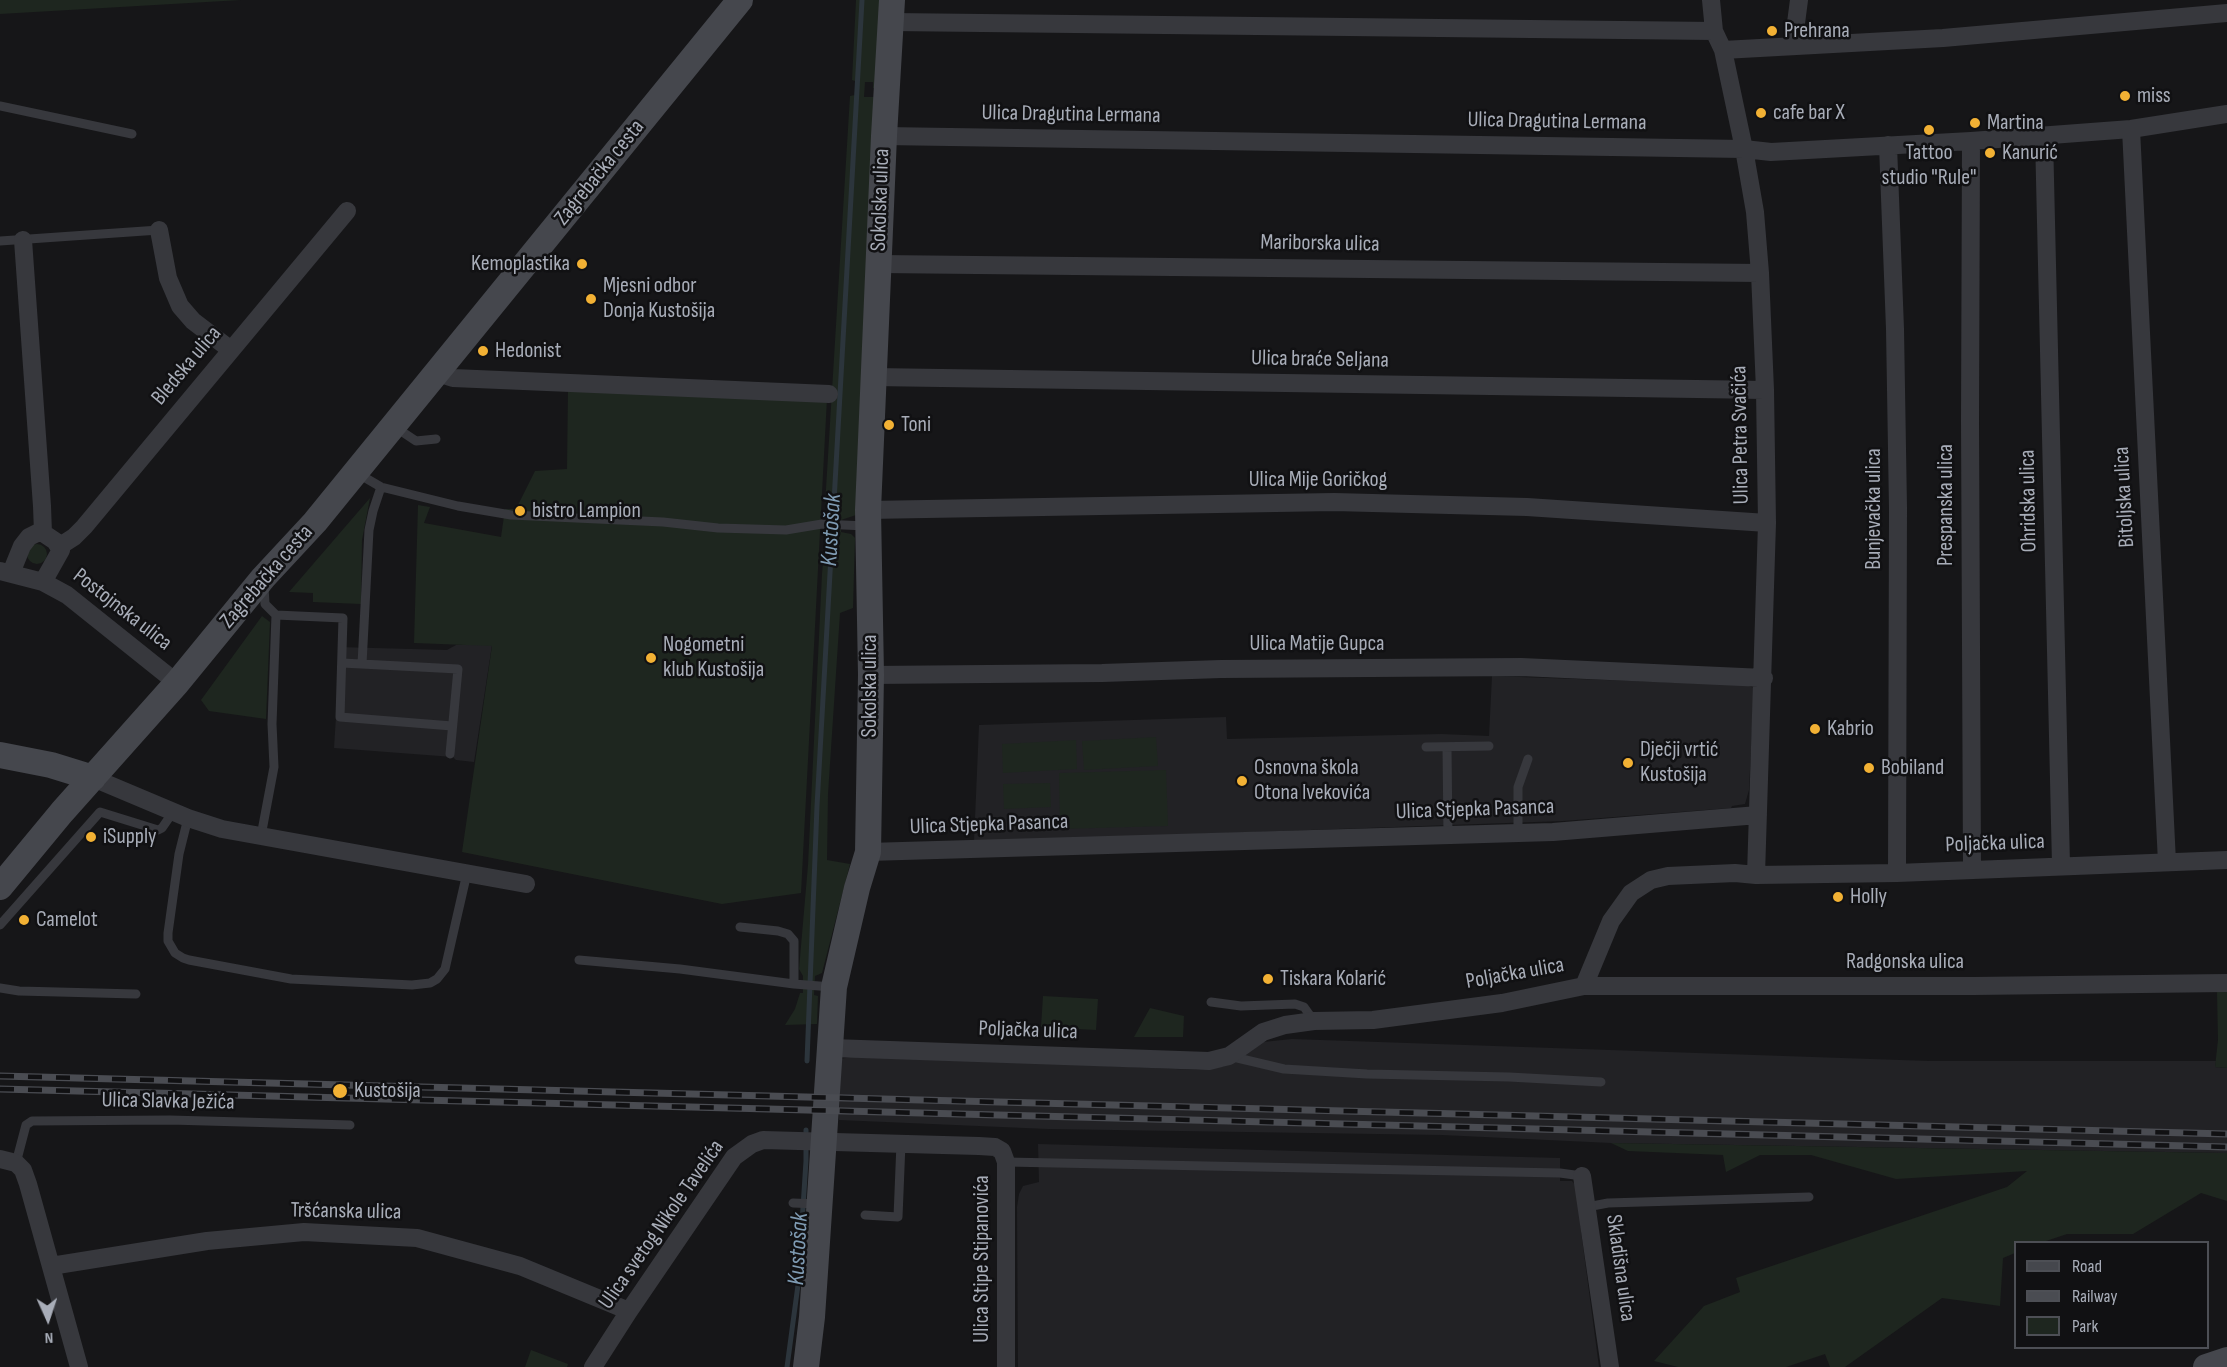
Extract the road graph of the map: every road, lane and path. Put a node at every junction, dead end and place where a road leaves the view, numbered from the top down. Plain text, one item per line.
1 (740, 0) edge
2 (1711, 0) edge
3 (1799, 0) edge
4 (892, 11) edge
5 (2227, 13) edge
6 (1714, 31) junction
7 (1793, 45) junction
8 (1723, 50) junction
9 (0, 106) edge
10 (2227, 114) edge
11 (2131, 129) junction
12 (132, 134) dead end
13 (884, 136) junction
14 (2044, 136) junction
15 (1971, 141) junction
16 (1888, 145) junction
17 (1744, 149) junction
18 (347, 212) dead end
19 (159, 230) joint
20 (23, 240) junction
21 (0, 242) edge
22 (879, 264) junction
23 (1760, 273) junction
24 (231, 350) junction
25 (437, 374) junction
26 (873, 377) junction
27 (1765, 390) junction
28 (829, 394) dead end
29 (393, 426) junction
30 (436, 439) dead end
31 (356, 472) junction
32 (381, 487) junction
33 (860, 520) junction
34 (1767, 523) junction
35 (43, 533) junction
36 (60, 546) junction
37 (5, 572) edge
38 (263, 578) junction
39 (43, 582) junction
40 (276, 615) junction
41 (342, 663) junction
42 (362, 664) junction
43 (871, 675) junction
44 (1764, 678) junction
45 (177, 683) junction
46 (452, 726) junction
47 (1489, 746) dead end
48 (1426, 747) dead end
49 (1448, 747) junction
50 (450, 754) dead end
51 (0, 755) edge
52 (1528, 759) dead end
53 (93, 778) junction
54 (181, 815) junction
55 (1758, 815) junction
56 (1518, 833) junction
57 (261, 836) junction
58 (1448, 836) junction
59 (868, 852) junction
60 (2227, 860) edge
61 (2167, 862) junction
62 (2061, 865) junction
63 (1972, 869) junction
64 (467, 873) junction
65 (1898, 873) junction
66 (1756, 875) junction
67 (526, 884) dead end
68 (0, 887) edge
69 (0, 925) edge
70 (740, 927) dead end
71 (579, 960) dead end
72 (2227, 983) edge
73 (797, 984) junction
74 (827, 986) junction
75 (1584, 986) junction
76 (0, 988) edge
77 (136, 994) dead end
78 (1211, 1002) dead end
79 (1314, 1022) junction
80 (832, 1048) junction
81 (1229, 1056) junction
82 (1601, 1082) dead end
83 (350, 1125) dead end
84 (813, 1141) junction
85 (901, 1143) junction
86 (8, 1161) edge
87 (1006, 1162) junction
88 (1582, 1176) joint
89 (1809, 1197) dead end
90 (1587, 1207) junction
91 (865, 1215) dead end
92 (51, 1266) junction
93 (629, 1311) junction
94 (2227, 1360) edge
95 (79, 1367) edge
96 (594, 1367) edge
97 (806, 1367) edge
98 (1006, 1367) edge
99 (1610, 1367) edge
100 (2206, 1367) edge

1 - 25 street, Zagrebačka cesta
2 - 6 street, Ulica Petra Svačića
3 - 7 street
4 - 6 street
4 - 13 street, Sokolska ulica
5 - 7 street
6 - 8 street, Ulica Petra Svačića
7 - 8 street
8 - 17 street, Ulica Petra Svačića
9 - 12 lane
10 - 11 street, Ulica Dragutina Lermana
11 - 14 street, Ulica Dragutina Lermana
11 - 61 street, Bitoljska ulica
13 - 17 street, Ulica Dragutina Lermana
13 - 22 street, Sokolska ulica
14 - 15 street, Ulica Dragutina Lermana
14 - 62 street, Ohridska ulica
15 - 16 street, Ulica Dragutina Lermana
15 - 63 street, Prespanska ulica
16 - 17 street, Ulica Dragutina Lermana
16 - 65 street, Bunjevačka ulica
17 - 23 street, Ulica Petra Svačića
18 - 24 street, Bledska ulica
19 - 20 lane
19 - 24 street
20 - 21 lane
20 - 35 street
22 - 23 street, Mariborska ulica
22 - 26 street, Sokolska ulica
23 - 27 street, Ulica Petra Svačića
24 - 36 street, Bledska ulica
25 - 28 street
25 - 29 street, Zagrebačka cesta
26 - 27 street, Ulica braće Seljana
26 - 33 street, Sokolska ulica
27 - 34 street, Ulica Petra Svačića
29 - 30 lane
29 - 31 street, Zagrebačka cesta
31 - 32 lane
31 - 38 street, Zagrebačka cesta
32 - 33 lane
32 - 42 lane
33 - 34 street, Ulica Mije Goričkog
33 - 43 street, Sokolska ulica
34 - 44 street, Ulica Petra Svačića
35 - 36 street
35 - 37 street
36 - 39 street
37 - 39 street, Postojnska ulica
38 - 40 lane
38 - 45 street, Zagrebačka cesta
39 - 45 street, Postojnska ulica
40 - 41 lane
40 - 57 lane
41 - 42 lane
41 - 46 lane
42 - 46 lane
43 - 44 street, Ulica Matije Gupca
43 - 59 street, Sokolska ulica
44 - 55 street, Ulica Petra Svačića
45 - 53 street, Zagrebačka cesta
46 - 50 lane
47 - 49 lane
48 - 49 lane
49 - 58 lane
51 - 53 street
52 - 56 lane
53 - 54 street
53 - 68 street, Zagrebačka cesta
54 - 57 street
54 - 64 lane
54 - 69 lane
55 - 56 street, Ulica Stjepka Pasanca
55 - 66 street, Ulica Petra Svačića
56 - 58 street, Ulica Stjepka Pasanca
57 - 64 street
58 - 59 street, Ulica Stjepka Pasanca
59 - 74 street, Sokolska ulica
60 - 61 street, Poljačka ulica
61 - 62 street, Poljačka ulica
62 - 63 street, Poljačka ulica
63 - 65 street, Poljačka ulica
64 - 67 street
65 - 66 street, Poljačka ulica
66 - 75 street, Poljačka ulica
70 - 73 lane
71 - 73 lane
72 - 75 street, Radgonska ulica
73 - 74 lane
74 - 80 street, Sokolska ulica
75 - 79 street, Poljačka ulica
76 - 77 lane
78 - 79 lane
79 - 81 street, Poljačka ulica
80 - 81 street, Poljačka ulica
80 - 84 street, Sokolska ulica
81 - 82 lane
83 - 86 lane, Ulica Slavka Ježića
84 - 85 street, Ulica Stipe Stipanovića
84 - 93 street, Ulica svetog Nikole Tavelića
84 - 97 street, Sokolska ulica
85 - 87 street, Ulica Stipe Stipanovića
85 - 91 lane
86 - 92 street
87 - 88 lane
87 - 98 street, Ulica Stipe Stipanovića
88 - 90 street, Skladišna ulica
89 - 90 lane
90 - 99 street, Skladišna ulica
92 - 93 street, Tršćanska ulica
92 - 95 street
93 - 96 street, Ulica svetog Nikole Tavelića
94 - 100 street

